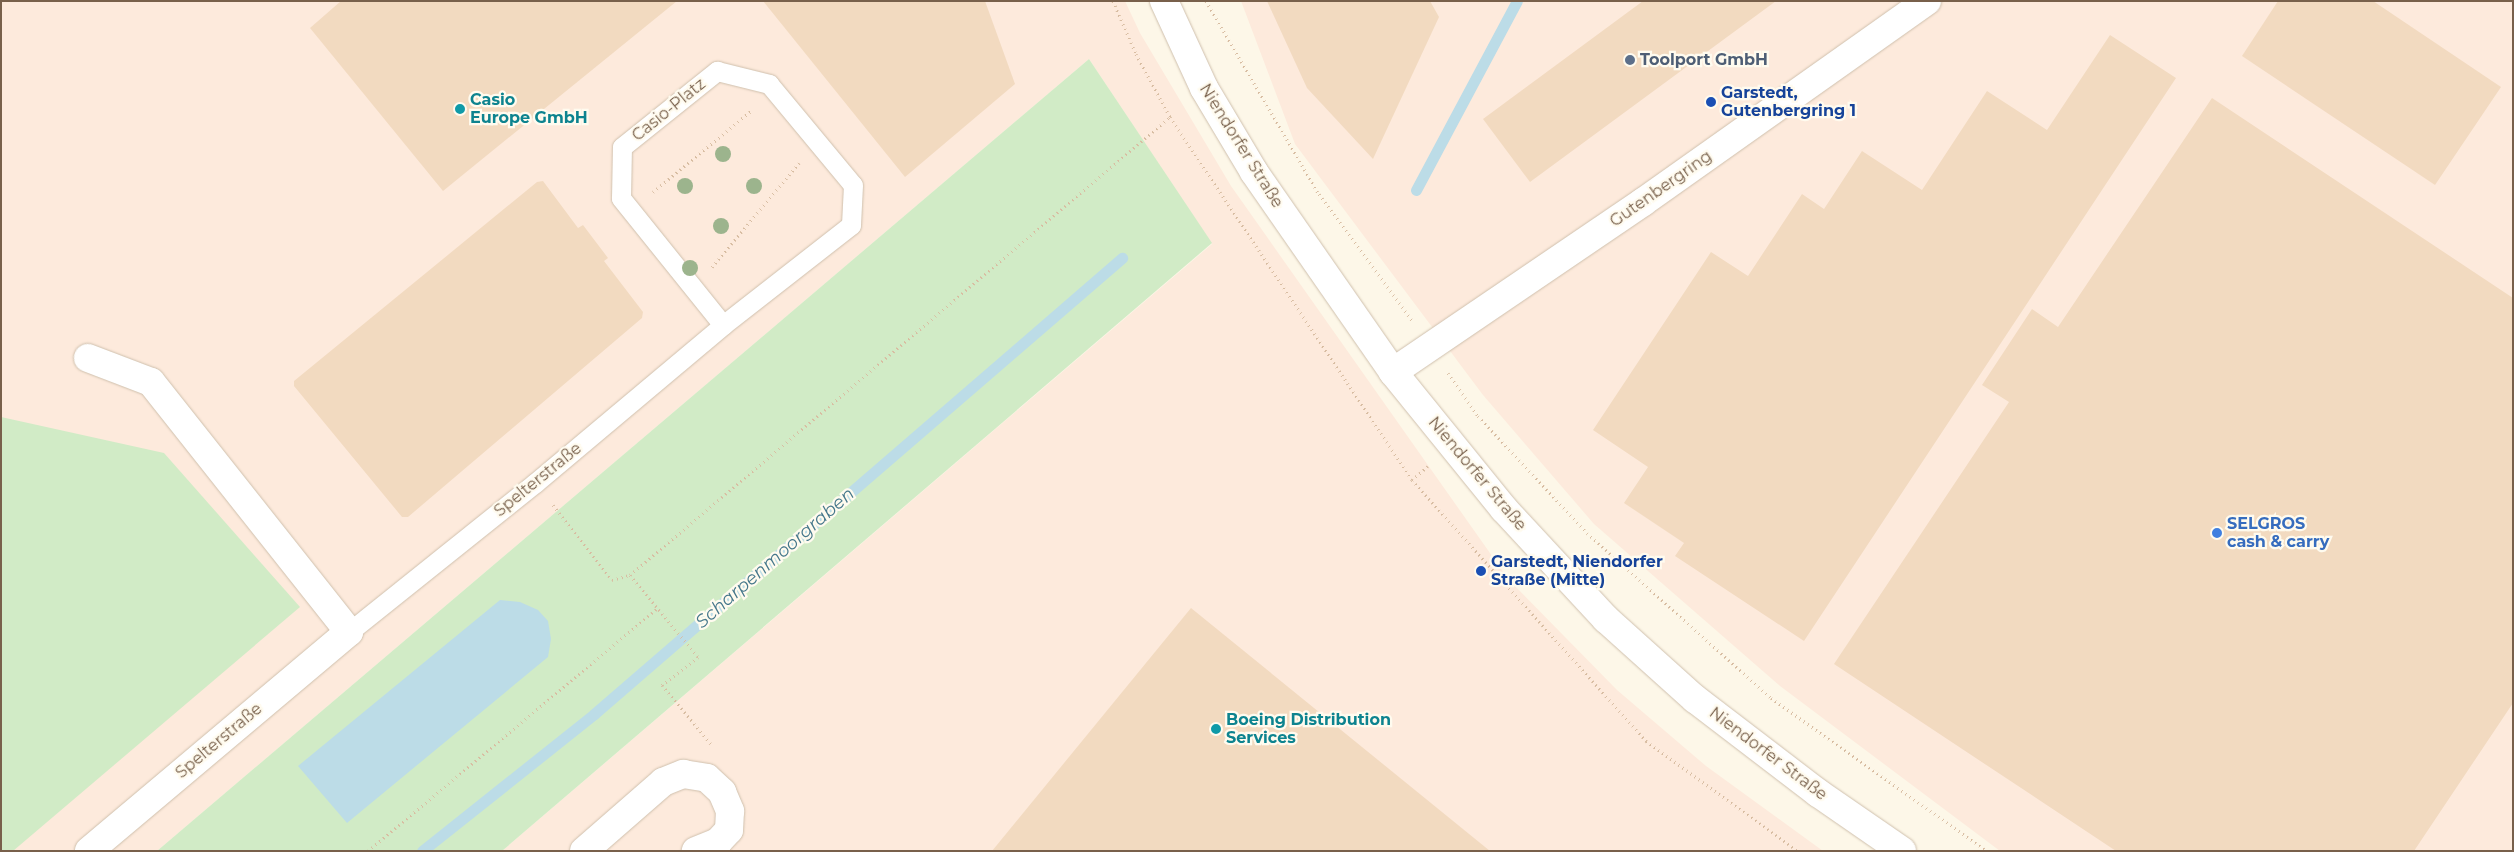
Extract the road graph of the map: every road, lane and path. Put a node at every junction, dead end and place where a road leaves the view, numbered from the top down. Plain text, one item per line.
1 (1164, 1) edge
2 (1206, 1) edge
3 (1927, 1) edge
4 (775, 91) junction
5 (1170, 117) dead end
6 (817, 142) junction
7 (631, 210) junction
8 (694, 289) junction
9 (1401, 305) dead end
10 (724, 325) junction
11 (88, 358) dead end
12 (1393, 372) junction
13 (1467, 400) dead end
14 (535, 483) junction
15 (630, 574) junction
16 (658, 608) junction
17 (349, 632) junction
18 (718, 753) dead end
19 (89, 851) edge
20 (368, 851) edge
21 (584, 851) edge
22 (696, 851) edge
23 (1902, 851) edge
24 (1987, 851) edge

1 - 12 street, Niendorfer Straße
2 - 9 path
3 - 12 street, Gutenbergring
4 - 6 lane, Casio-Platz
4 - 7 path
4 - 7 lane, Casio-Platz
5 - 15 path
6 - 8 path
6 - 10 lane, Casio-Platz
7 - 8 lane, Casio-Platz
8 - 10 lane, Casio-Platz
10 - 14 lane, Spelterstraße
11 - 17 street
12 - 23 street, Niendorfer Straße
13 - 24 path
14 - 15 path
14 - 17 lane, Spelterstraße
15 - 16 path
16 - 18 path
16 - 20 path
17 - 19 street, Spelterstraße
21 - 22 street

